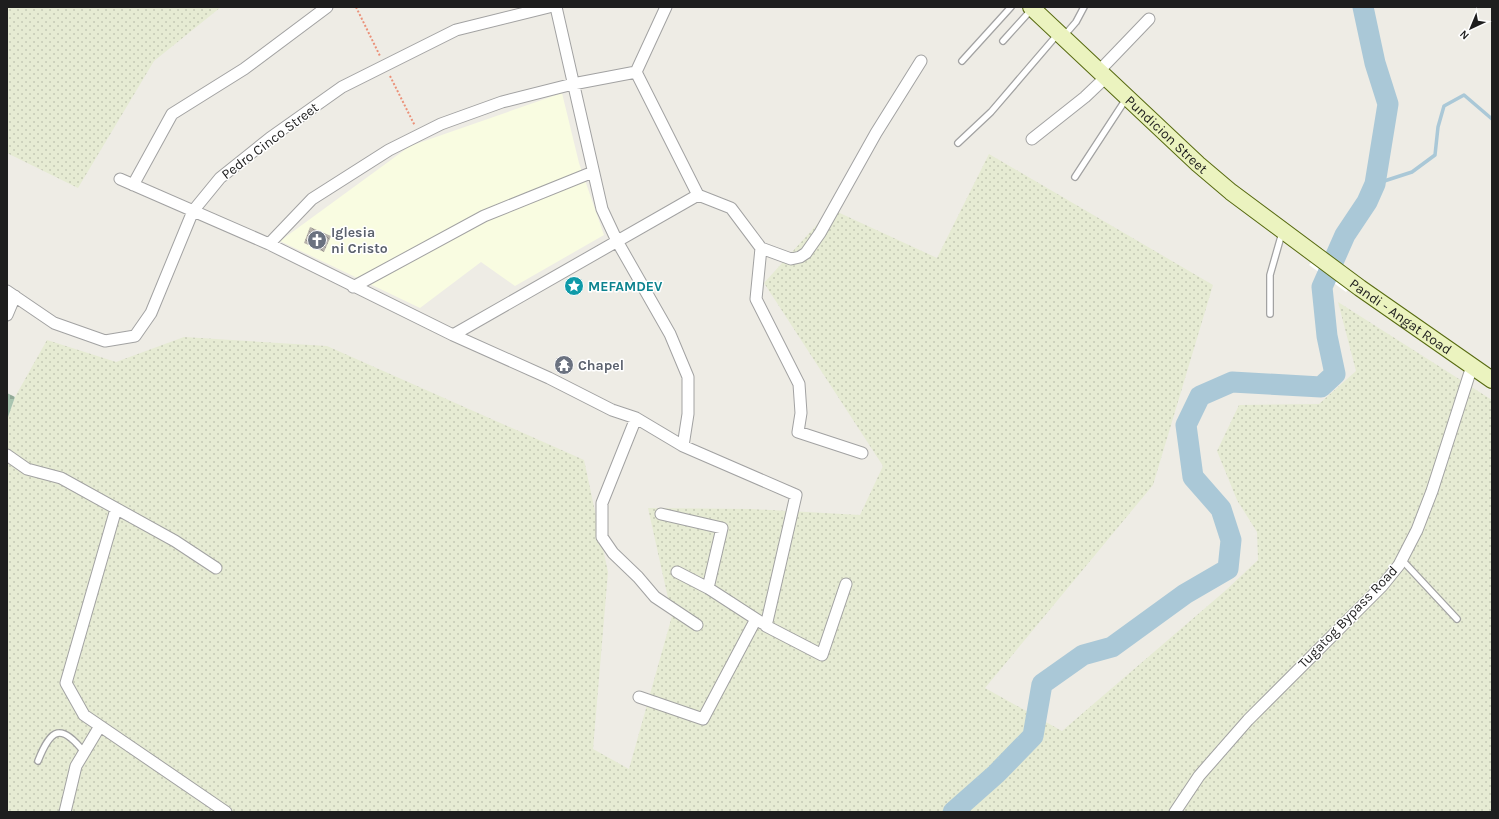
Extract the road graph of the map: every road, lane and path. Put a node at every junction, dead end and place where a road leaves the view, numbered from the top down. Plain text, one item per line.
1 (327, 7) edge
2 (550, 7) edge
3 (556, 7) edge
4 (666, 7) edge
5 (1011, 7) edge
6 (1032, 7) edge
7 (1084, 7) edge
8 (1149, 19) dead end
9 (1061, 35) junction
10 (1003, 41) dead end
11 (921, 61) dead end
12 (962, 61) dead end
13 (636, 72) junction
14 (1103, 74) junction
15 (573, 84) junction
16 (1127, 97) junction
17 (1032, 139) dead end
18 (958, 143) dead end
19 (593, 172) junction
20 (1075, 177) dead end
21 (120, 179) dead end
22 (132, 185) junction
23 (698, 195) junction
24 (193, 211) junction
25 (1283, 231) junction
26 (617, 241) junction
27 (269, 244) junction
28 (761, 248) junction
29 (1310, 251) joint
30 (353, 287) junction
31 (11, 293) edge
32 (7, 314) edge
33 (1270, 314) dead end
34 (453, 335) junction
35 (1472, 366) junction
36 (1492, 380) edge
37 (636, 418) junction
38 (683, 446) junction
39 (862, 453) dead end
40 (7, 455) edge
41 (116, 509) junction
42 (661, 514) dead end
43 (1402, 559) junction
44 (216, 568) dead end
45 (677, 572) dead end
46 (846, 584) dead end
47 (708, 588) junction
48 (756, 619) junction
49 (1457, 619) dead end
50 (697, 625) dead end
51 (766, 626) junction
52 (639, 698) dead end
53 (100, 726) junction
54 (84, 752) junction
55 (38, 760) dead end
56 (65, 812) edge
57 (226, 812) edge
58 (1175, 812) edge

1 - 22 street
2 - 24 street, Pedro Cinco Street
3 - 15 street
4 - 13 street
5 - 12 lane
6 - 9 main road, Pundicion Street
6 - 10 lane
7 - 9 lane
8 - 14 street
9 - 14 main road, Pundicion Street
9 - 18 lane
11 - 28 street
13 - 15 street
13 - 23 street
14 - 16 main road, Pundicion Street
14 - 17 street
15 - 19 street
15 - 27 street
16 - 20 lane
16 - 25 main road, Pundicion Street
19 - 26 street
19 - 30 street
21 - 22 street
22 - 24 street
23 - 26 street
23 - 28 street
24 - 27 street
24 - 31 street, Pedro Cinco Street
25 - 29 main road, Pundicion Street
25 - 33 lane
26 - 34 street
26 - 38 street
27 - 30 street
28 - 39 street
29 - 35 main road, Pandi - Angat Road
30 - 34 street
31 - 32 street
34 - 37 street
35 - 36 main road, Pandi - Angat Road
35 - 43 street, Tugatog Bypass Road
37 - 38 street
37 - 50 street
38 - 51 street
40 - 41 street
41 - 44 street
41 - 53 street
42 - 47 street
43 - 49 lane
43 - 58 street, Tugatog Bypass Road
45 - 47 street
46 - 51 street
47 - 48 street
48 - 51 street
48 - 52 street
53 - 54 street
53 - 57 street
54 - 55 lane
54 - 56 street

